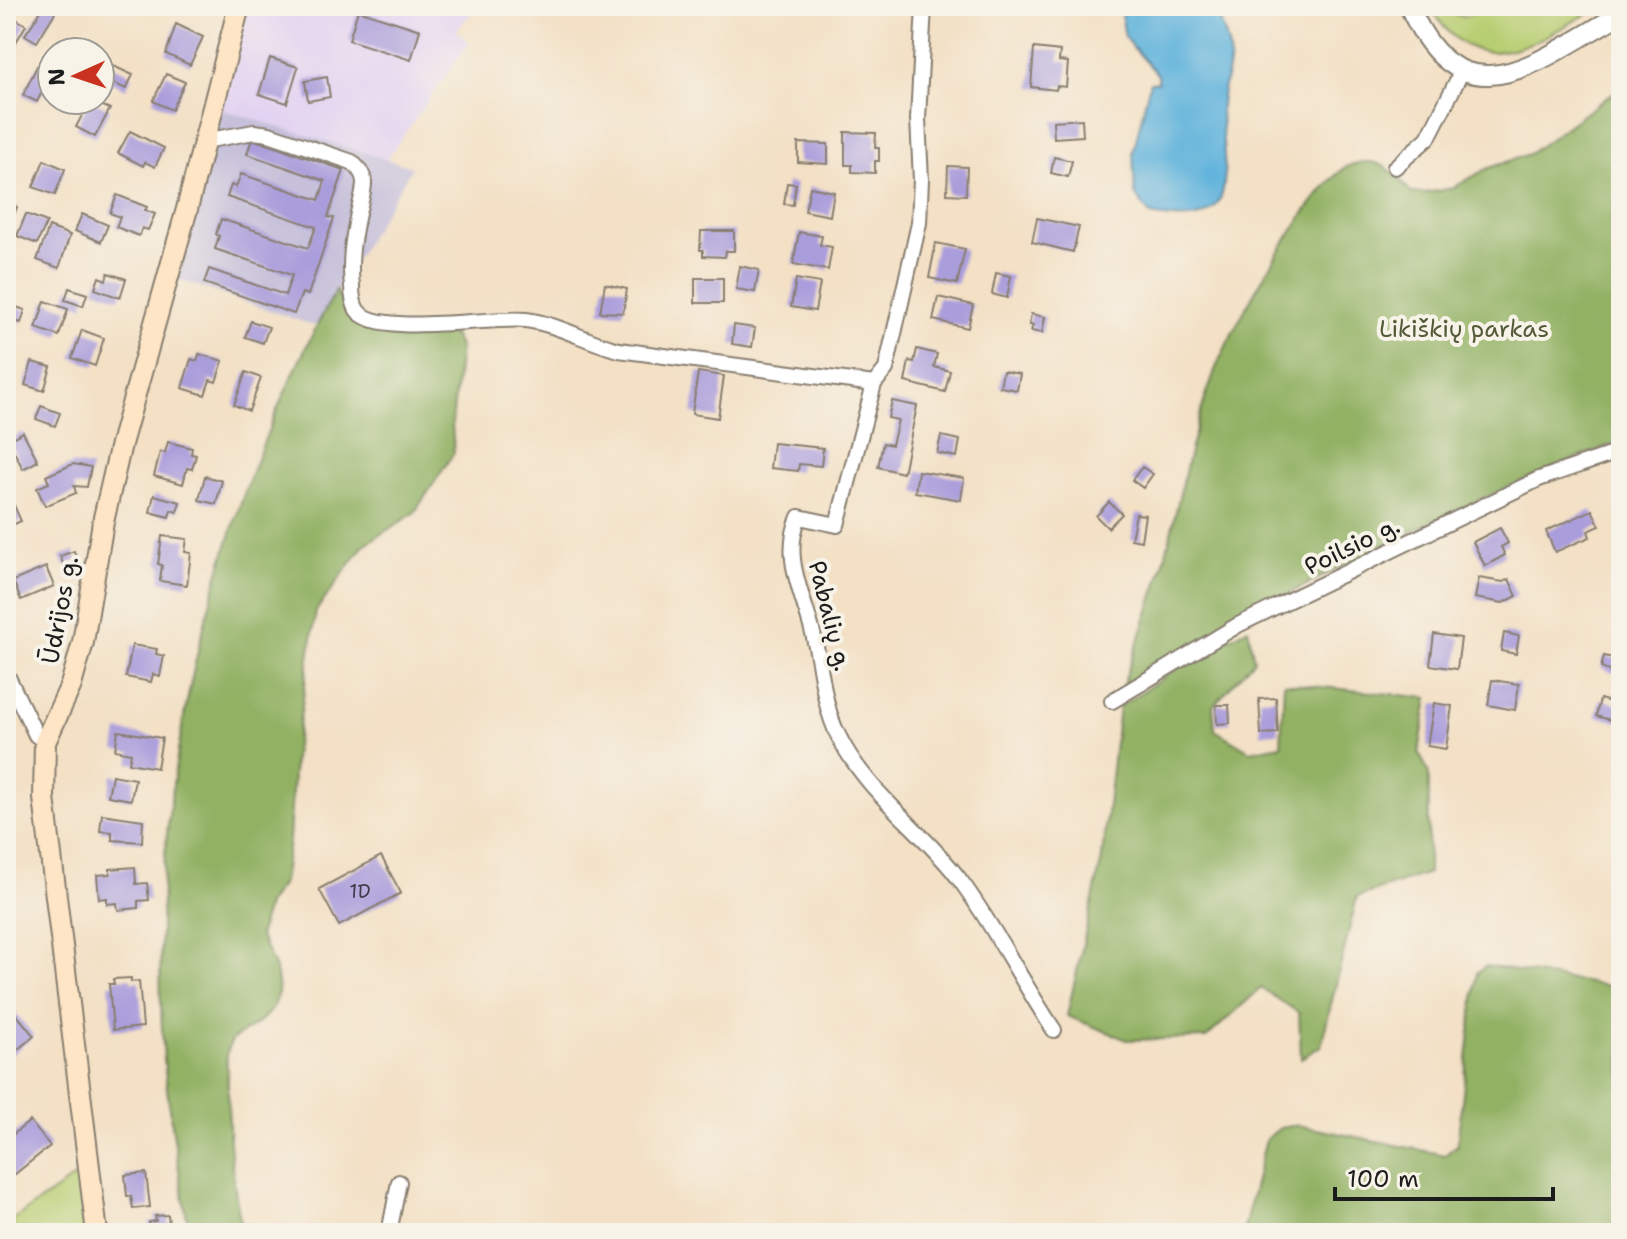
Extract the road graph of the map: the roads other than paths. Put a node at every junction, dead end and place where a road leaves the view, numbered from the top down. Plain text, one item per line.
1 (239, 6) edge
2 (924, 6) edge
3 (1409, 6) edge
4 (1621, 14) edge
5 (1463, 69) junction
6 (204, 141) junction
7 (1395, 167) dead end
8 (874, 384) junction
9 (1621, 451) edge
10 (6, 673) edge
11 (1112, 701) dead end
12 (45, 742) junction
13 (1054, 1030) dead end
14 (399, 1182) dead end
15 (97, 1233) edge
16 (389, 1233) edge

1 - 6 main road, Ūdrijos g.
2 - 8 street, Pabalių g.
3 - 5 street
4 - 5 street
5 - 7 street
6 - 8 street
6 - 12 main road, Ūdrijos g.
8 - 13 street, Pabalių g.
9 - 11 street, Poilsio g.
10 - 12 street
12 - 15 main road, Ūdrijos g.
14 - 16 street

